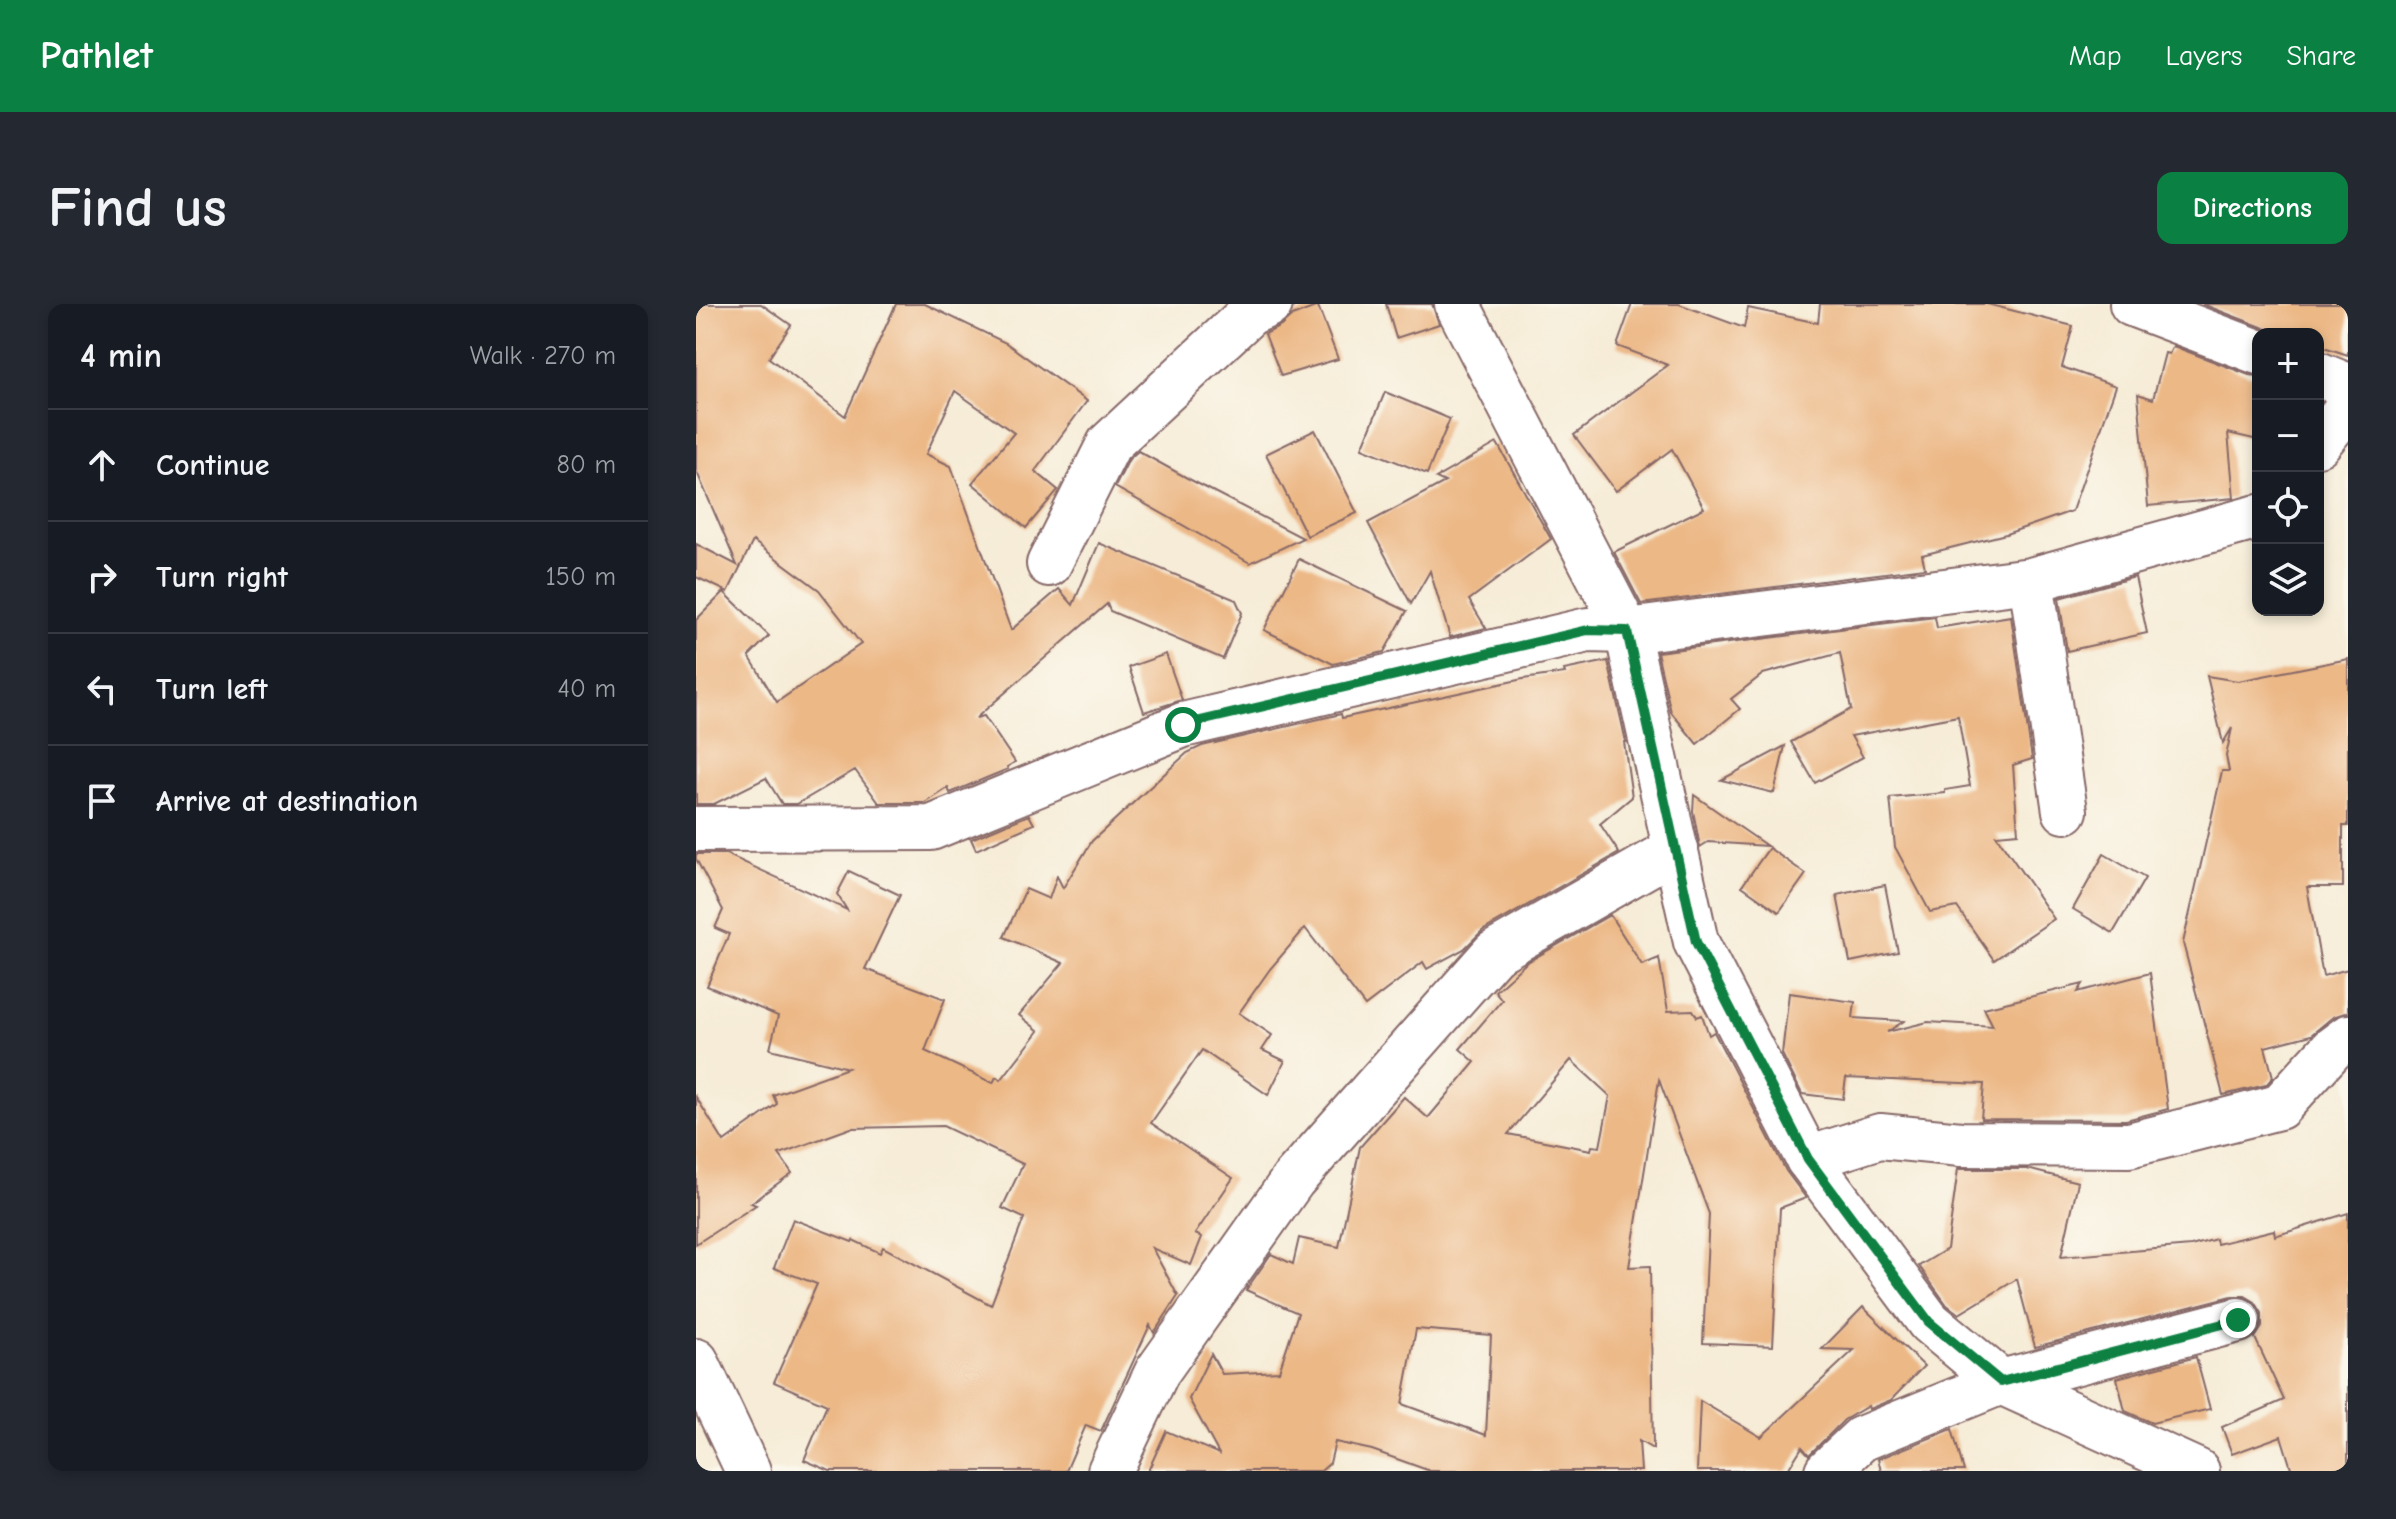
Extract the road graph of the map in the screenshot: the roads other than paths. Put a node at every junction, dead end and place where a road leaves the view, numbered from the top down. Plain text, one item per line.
1 (1270, 304) edge
2 (1457, 304) edge
3 (2132, 304) edge
4 (2252, 350) edge
5 (2324, 376) edge
6 (2348, 386) edge
7 (2348, 407) edge
8 (2324, 437) edge
9 (2252, 519) edge
10 (1049, 564) dead end
11 (2031, 580) junction
12 (1627, 631) junction
13 (2065, 811) dead end
14 (696, 829) edge
15 (1676, 849) junction
16 (2348, 1037) edge
17 (1808, 1159) junction
18 (2238, 1320) dead end
19 (696, 1361) edge
20 (2001, 1382) junction
21 (748, 1471) edge
22 (1110, 1471) edge
23 (1827, 1471) edge
24 (2197, 1471) edge

1 - 10 street
2 - 12 street
3 - 4 street
5 - 6 street
7 - 8 street
9 - 11 street
11 - 12 street
11 - 13 street
12 - 14 street
12 - 15 street
15 - 17 street
15 - 22 street
16 - 17 street
17 - 20 street
18 - 20 street
19 - 21 street
20 - 23 street
20 - 24 street

